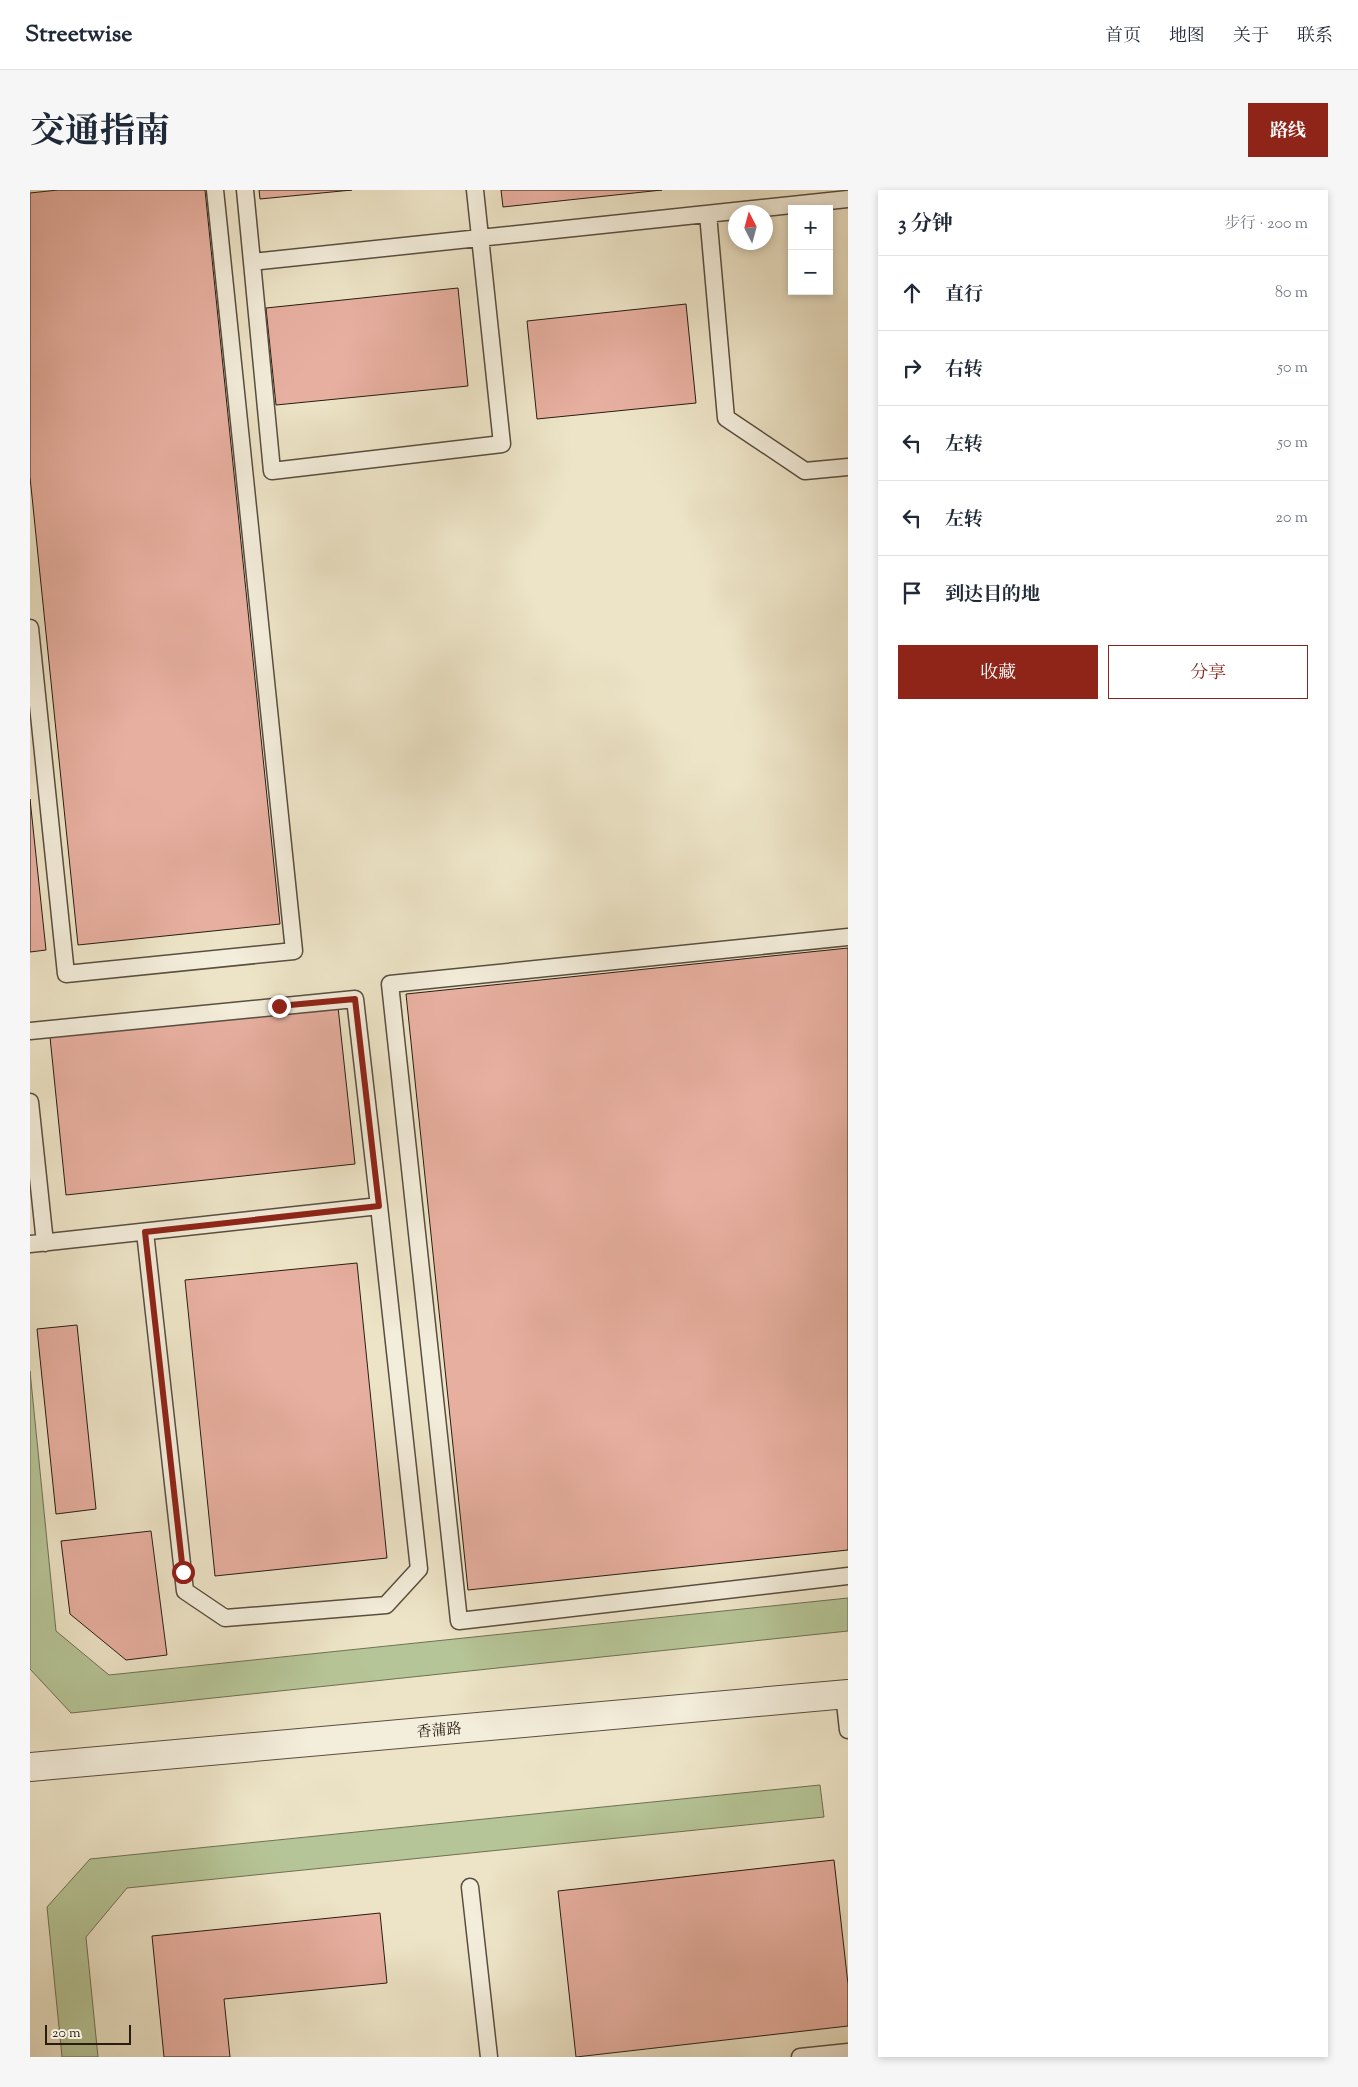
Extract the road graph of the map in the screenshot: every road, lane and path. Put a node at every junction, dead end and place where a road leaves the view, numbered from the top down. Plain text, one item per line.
1 (214, 190) edge
2 (245, 190) edge
3 (475, 190) edge
4 (848, 199) edge
5 (708, 214) junction
6 (481, 238) junction
7 (252, 262) junction
8 (848, 467) edge
9 (30, 628) edge
10 (848, 937) edge
11 (30, 1031) edge
12 (30, 1102) edge
13 (379, 1206) junction
14 (145, 1232) junction
15 (38, 1244) edge
16 (848, 1576) edge
17 (846, 1694) edge
18 (848, 1730) edge
19 (30, 1766) edge
20 (470, 1887) dead end
21 (848, 2052) edge
22 (489, 2057) edge
23 (800, 2057) edge

1 - 9 lane
2 - 7 lane
3 - 6 lane
4 - 5 lane
5 - 6 lane
5 - 8 lane
6 - 7 lane
6 - 7 lane
10 - 16 lane
11 - 13 lane
12 - 15 lane
13 - 14 lane
13 - 14 lane
14 - 15 lane
17 - 18 lane
17 - 19 street, 香蒲路
20 - 22 lane
21 - 23 lane

